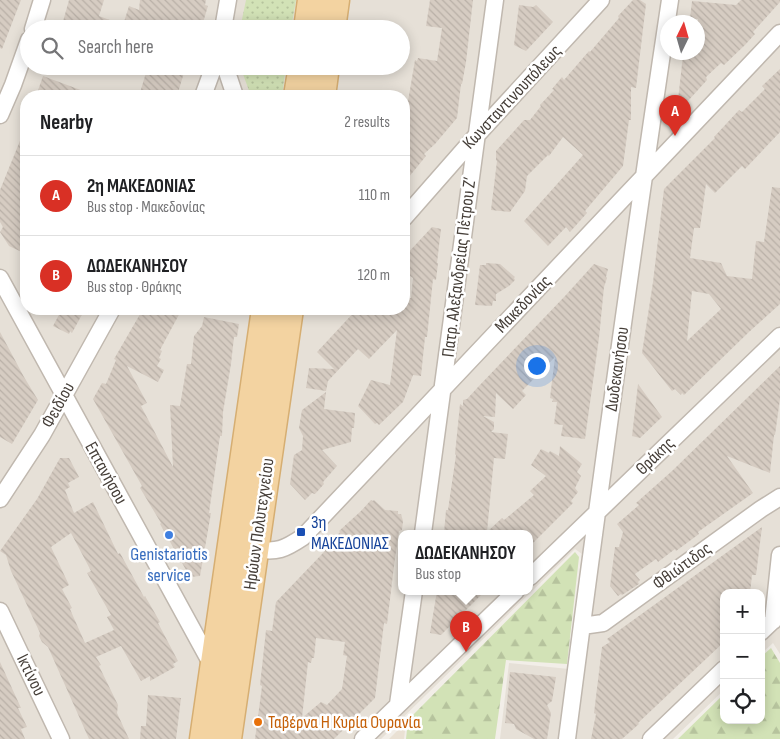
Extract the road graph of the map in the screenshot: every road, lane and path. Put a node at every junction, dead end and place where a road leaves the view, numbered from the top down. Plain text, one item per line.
1 (42, 0) edge
2 (228, 0) edge
3 (311, 0) edge
4 (336, 0) edge
5 (495, 0) edge
6 (601, 0) edge
7 (670, 0) edge
8 (36, 20) edge
9 (225, 20) edge
10 (308, 20) edge
11 (333, 20) edge
12 (780, 33) edge
13 (20, 65) edge
14 (211, 75) edge
15 (227, 75) edge
16 (300, 75) edge
17 (325, 75) edge
18 (205, 90) edge
19 (232, 90) edge
20 (298, 90) edge
21 (323, 90) edge
22 (0, 115) edge
23 (476, 136) junction
24 (643, 179) junction
25 (410, 211) edge
26 (0, 278) edge
27 (20, 315) edge
28 (20, 315) edge
29 (109, 315) edge
30 (265, 315) edge
31 (289, 315) edge
32 (780, 336) edge
33 (443, 387) junction
34 (64, 396) junction
35 (780, 497) edge
36 (0, 499) edge
37 (596, 512) junction
38 (422, 530) edge
39 (255, 549) junction
40 (780, 556) edge
41 (533, 574) edge
42 (413, 595) edge
43 (512, 595) edge
44 (0, 611) edge
45 (777, 617) edge
46 (582, 626) junction
47 (765, 628) edge
48 (213, 668) junction
49 (720, 673) edge
50 (398, 704) junction
51 (61, 739) edge
52 (204, 739) edge
53 (228, 739) edge
54 (364, 739) edge
55 (567, 739) edge
56 (651, 739) edge

1 - 8 street
2 - 9 street
3 - 10 main road
4 - 11 main road
5 - 23 street, Πατρ. Αλεξανδρείας Πέτρου Ζ’
6 - 23 street, Κωνσταντινουπόλεως
7 - 24 street, Δωδεκανήσου
12 - 24 street, Μακεδονίας
13 - 22 street
14 - 18 street
15 - 19 street
16 - 20 main road
17 - 21 main road
23 - 25 street, Κωνσταντινουπόλεως
23 - 33 street, Πατρ. Αλεξανδρείας Πέτρου Ζ’
24 - 33 street, Μακεδονίας
24 - 37 street, Δωδεκανήσου
26 - 28 street, Επτανήσου
27 - 34 street, Επτανήσου
29 - 34 street, Φειδίου
30 - 48 main road, Ηρώων Πολυτεχνείου
31 - 39 main road, Ηρώων Πολυτεχνείου
32 - 37 street, Θράκης
33 - 38 street, Πατρ. Αλεξανδρείας Πέτρου Ζ’
33 - 39 street, Μακεδονίας
34 - 36 street, Φειδίου
34 - 48 street, Επτανήσου
35 - 46 street, Φθιώτιδος
37 - 41 street, Θράκης
37 - 46 street, Δωδεκανήσου
39 - 53 main road, Ηρώων Πολυτεχνείου
40 - 45 street
42 - 50 street
43 - 50 street
44 - 51 street, Ικτίνου
45 - 47 street
46 - 55 street, Δωδεκανήσου
48 - 52 main road, Ηρώων Πολυτεχνείου
49 - 56 street
50 - 54 street

